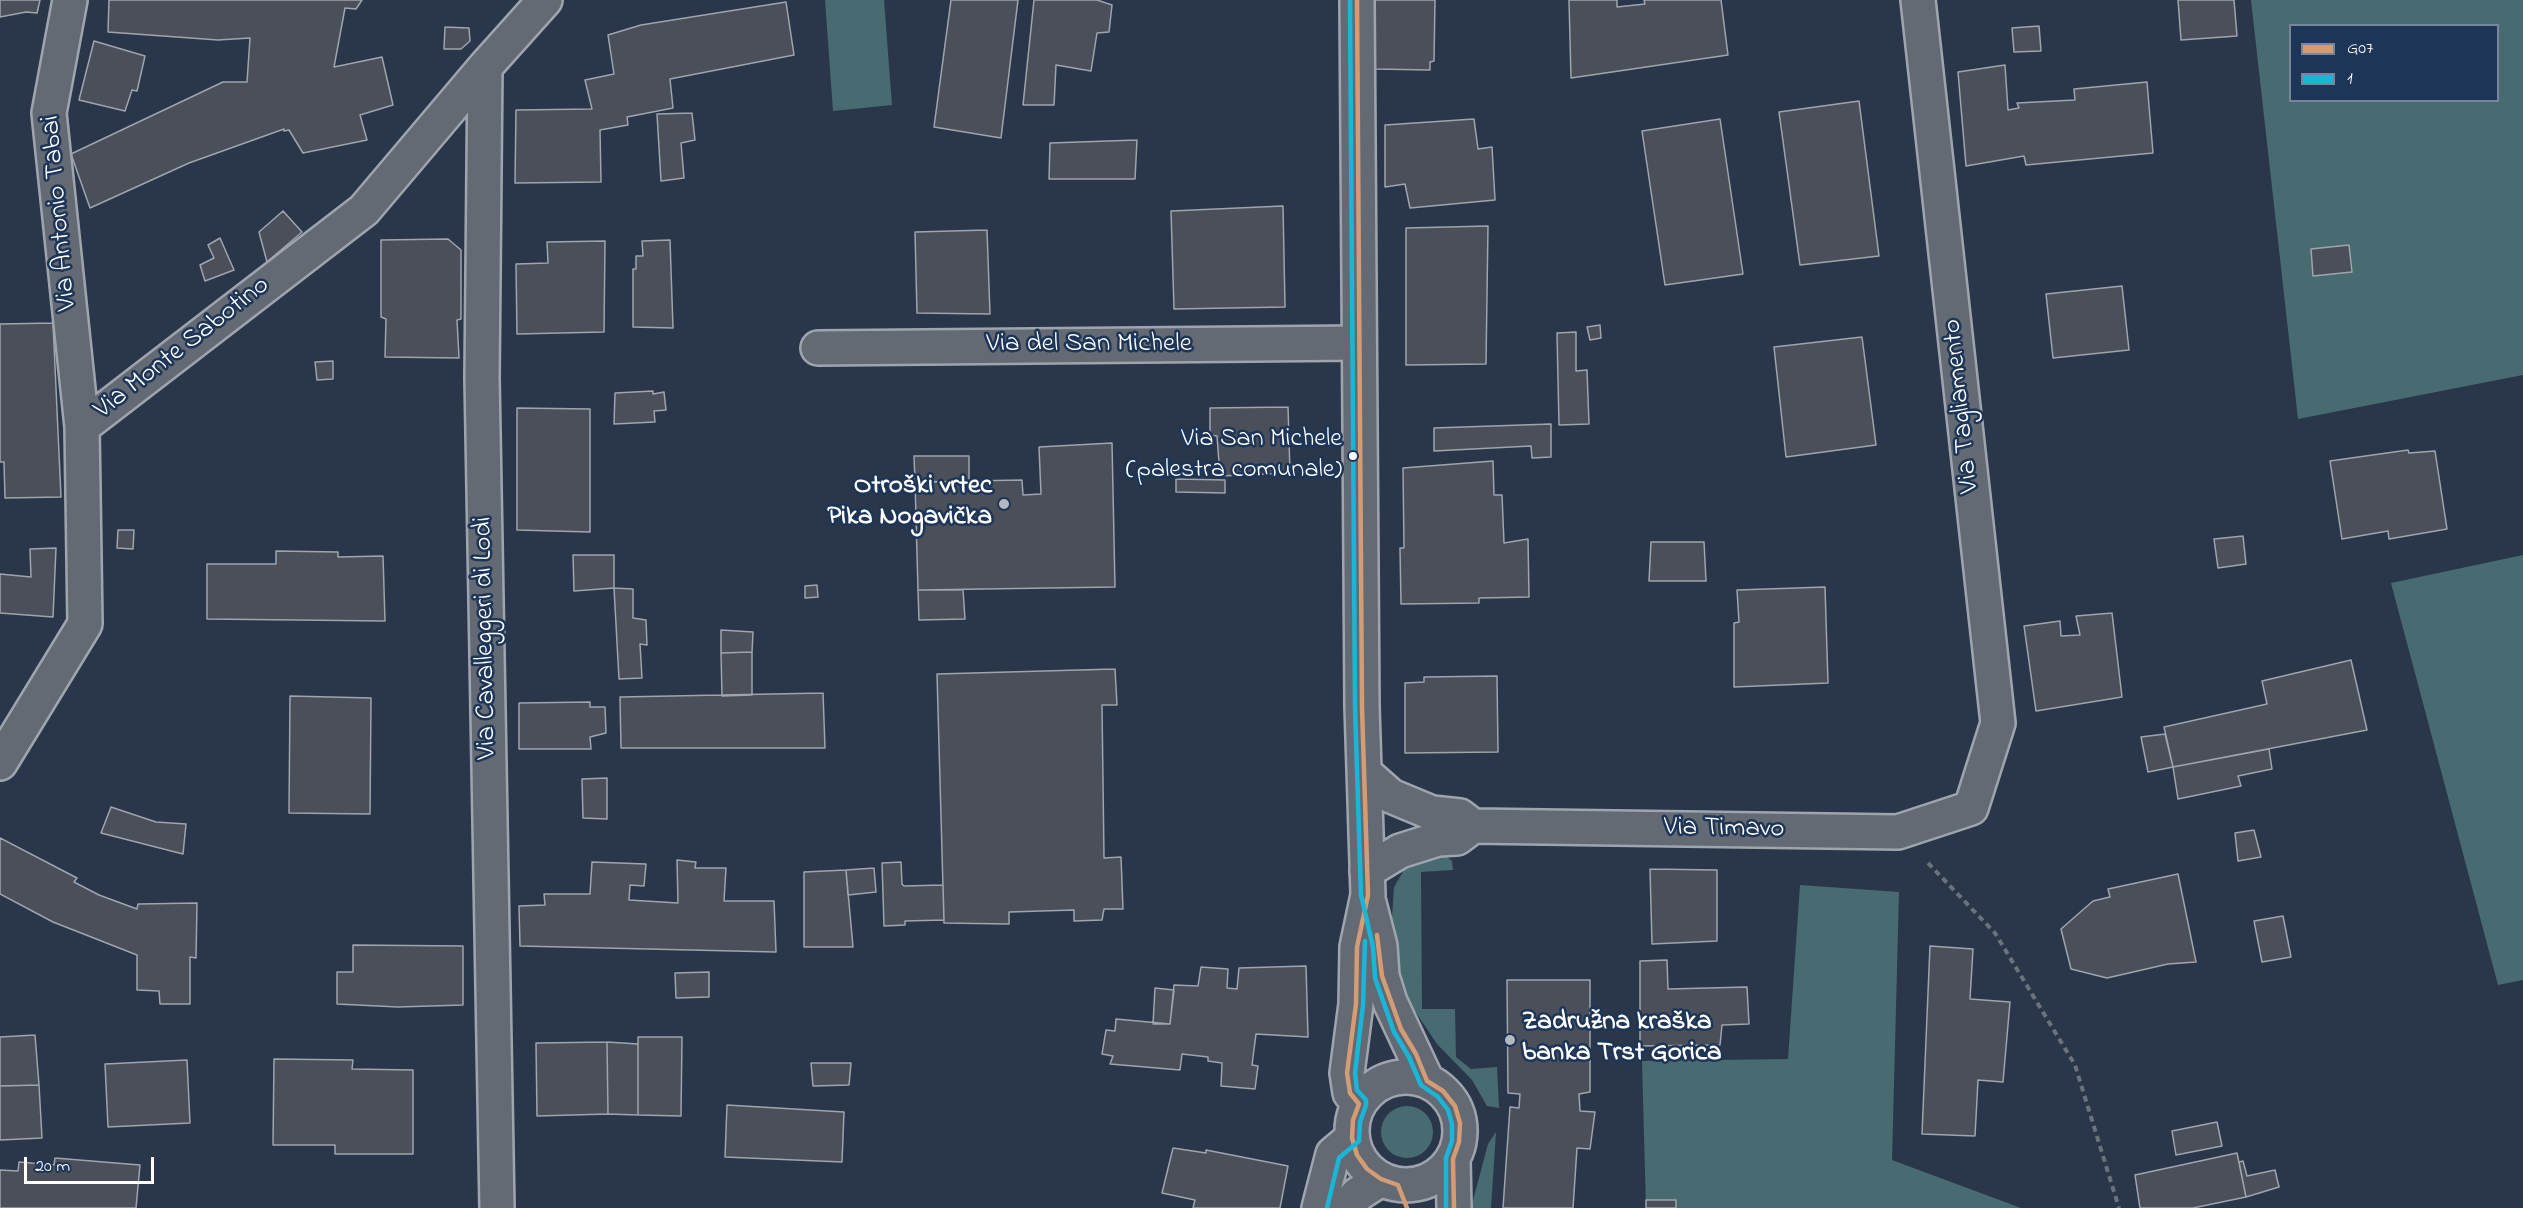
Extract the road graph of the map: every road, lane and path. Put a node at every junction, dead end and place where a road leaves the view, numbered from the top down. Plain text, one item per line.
1 (70, 0) edge
2 (545, 0) edge
3 (1357, 0) edge
4 (1918, 0) edge
5 (484, 67) junction
6 (1359, 344) junction
7 (818, 348) dead end
8 (82, 427) junction
9 (0, 762) edge
10 (1365, 773) junction
11 (1971, 808) joint
12 (1473, 826) junction
13 (1898, 832) junction
14 (1367, 883) junction
15 (1427, 1081) junction
16 (1359, 1104) junction
17 (1352, 1138) junction
18 (1453, 1159) junction
19 (1395, 1191) edge
20 (497, 1208) edge
21 (1319, 1208) edge
22 (1345, 1208) edge
23 (1454, 1208) edge
24 (2119, 1208) edge

1 - 8 street, Via Antonio Tabai
2 - 5 street, Via Monte Sabotino
3 - 6 street
4 - 11 street, Via Tagliamento
5 - 8 street, Via Monte Sabotino
5 - 20 street, Via Cavalleggeri di Lodi
6 - 7 street, Via del San Michele
6 - 10 street
8 - 9 street, Via Monte Sabotino
10 - 12 street, Via Timavo
10 - 14 street
11 - 13 street, Via Timavo
12 - 13 street, Via Timavo
12 - 14 street, Via Timavo
13 - 24 path
14 - 15 street
14 - 16 street
15 - 16 street
15 - 18 street
16 - 17 street
17 - 19 street
17 - 21 street
18 - 19 street
18 - 23 street
19 - 22 street

